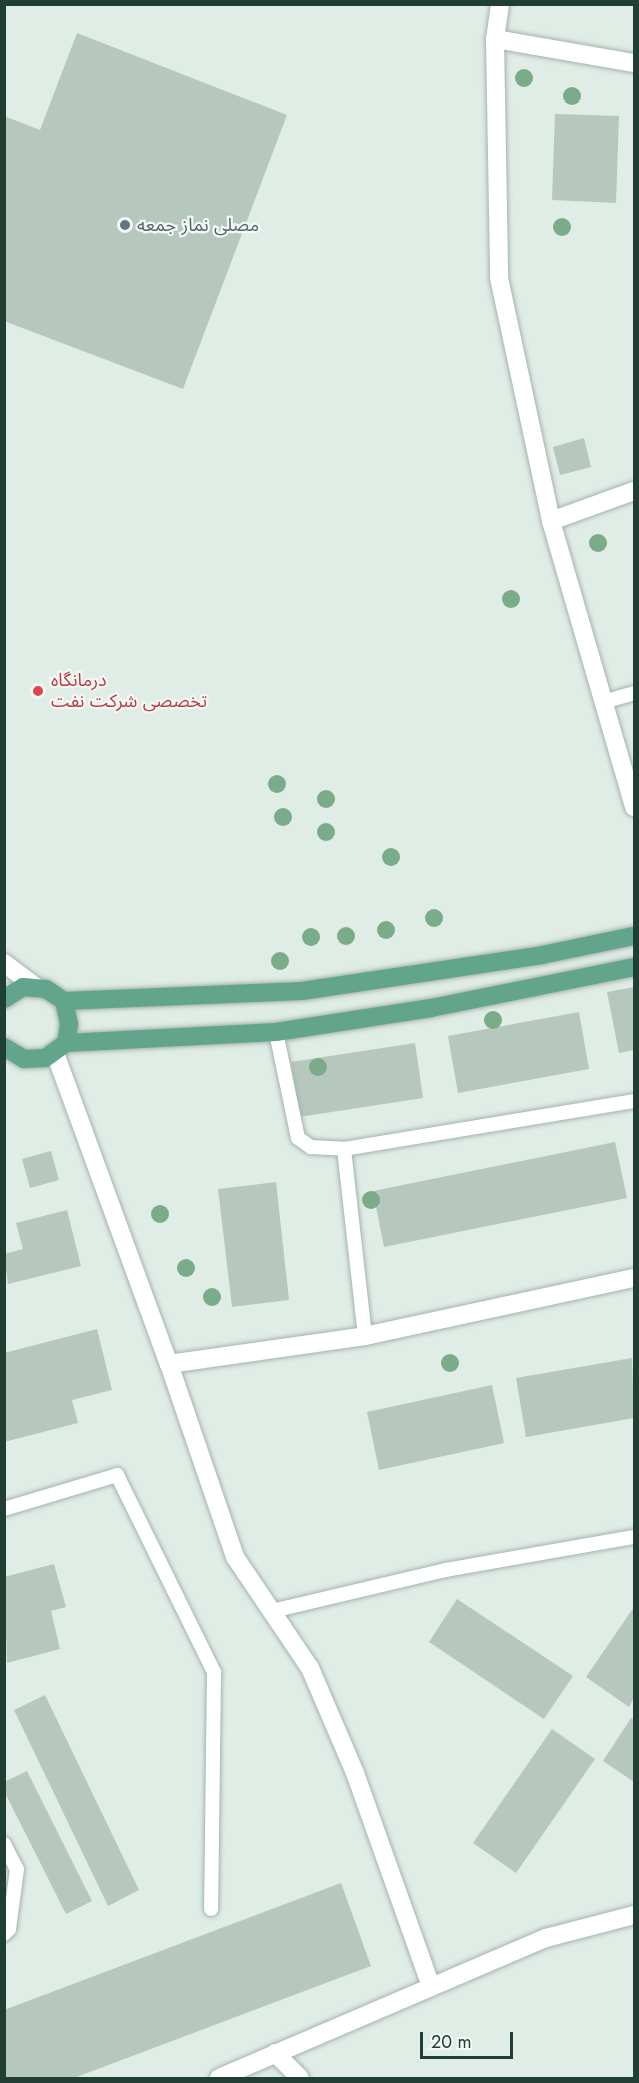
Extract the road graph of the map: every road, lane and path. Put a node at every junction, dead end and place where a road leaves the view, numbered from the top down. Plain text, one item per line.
1 (500, 4) edge
2 (495, 39) junction
3 (634, 63) edge
4 (634, 491) edge
5 (551, 521) junction
6 (634, 693) edge
7 (603, 702) junction
8 (634, 807) edge
9 (634, 936) edge
10 (4, 963) edge
11 (634, 967) edge
12 (35, 986) junction
13 (4, 999) edge
14 (64, 1001) junction
15 (276, 1032) junction
16 (4, 1047) edge
17 (61, 1048) junction
18 (24, 1059) junction
19 (4, 1069) edge
20 (634, 1101) edge
21 (344, 1149) junction
22 (634, 1278) edge
23 (365, 1336) junction
24 (169, 1364) junction
25 (4, 1509) edge
26 (634, 1537) edge
27 (272, 1611) junction
28 (4, 1845) edge
29 (211, 1909) dead end
30 (634, 1915) edge
31 (4, 1934) edge
32 (431, 1987) junction
33 (275, 2053) junction
34 (219, 2079) edge
35 (300, 2079) edge

1 - 2 street
2 - 3 street
2 - 5 street
4 - 5 street
5 - 7 street
6 - 7 lane
7 - 8 street
9 - 14 main road
10 - 12 street
11 - 15 main road
12 - 13 main road
12 - 14 main road
14 - 17 main road
15 - 17 main road
15 - 21 lane
16 - 18 main road
17 - 18 main road
17 - 24 street
18 - 19 main road
20 - 21 lane
21 - 23 lane
22 - 23 street
23 - 24 street
24 - 27 street
25 - 29 lane
26 - 27 lane
27 - 32 street
28 - 31 lane
30 - 32 street
32 - 33 street
33 - 34 street
33 - 35 street

